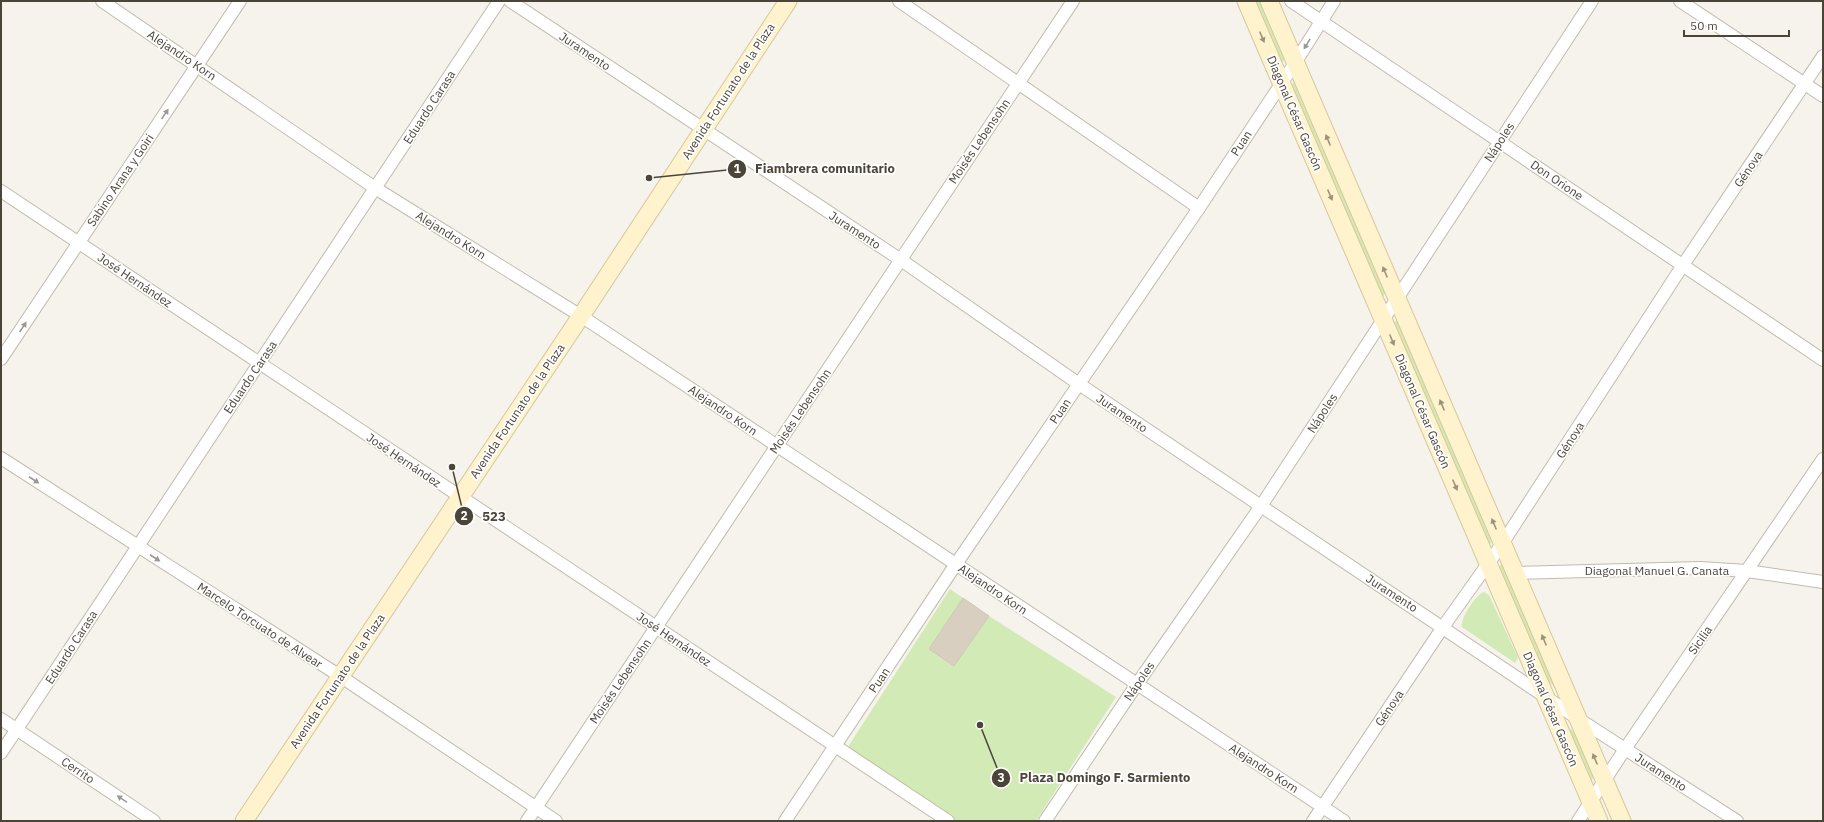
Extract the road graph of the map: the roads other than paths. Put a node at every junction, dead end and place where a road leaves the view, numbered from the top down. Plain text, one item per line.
1 (102, 1) edge
2 (240, 1) edge
3 (498, 1) edge
4 (510, 1) edge
5 (788, 1) edge
6 (899, 1) edge
7 (1073, 1) edge
8 (1246, 1) edge
9 (1269, 1) edge
10 (1291, 1) edge
11 (1334, 1) edge
12 (1592, 1) edge
13 (1680, 1) edge
14 (1320, 21) junction
15 (1823, 56) edge
16 (1295, 63) junction
17 (197, 65) junction
18 (1019, 82) junction
19 (1281, 82) junction
20 (1804, 84) junction
21 (1823, 96) edge
22 (703, 129) junction
23 (1499, 141) junction
24 (375, 188) junction
25 (1, 191) edge
26 (1199, 208) junction
27 (79, 243) junction
28 (901, 260) junction
29 (1683, 265) junction
30 (1396, 298) junction
31 (581, 316) junction
32 (1383, 318) junction
33 (1, 360) edge
34 (1823, 360) edge
35 (259, 363) junction
36 (1079, 384) junction
37 (777, 446) junction
38 (1, 458) edge
39 (1823, 459) edge
40 (460, 496) junction
41 (1261, 506) junction
42 (1502, 544) junction
43 (138, 546) junction
44 (956, 564) junction
45 (1489, 564) junction
46 (1747, 571) junction
47 (1515, 573) junction
48 (1823, 582) edge
49 (656, 627) junction
50 (1443, 627) junction
51 (340, 676) junction
52 (1137, 684) junction
53 (1546, 697) junction
54 (1577, 718) junction
55 (1, 719) edge
56 (17, 729) junction
57 (835, 746) junction
58 (1625, 749) junction
59 (1, 753) edge
60 (1604, 781) junction
61 (1591, 801) junction
62 (1322, 807) junction
63 (536, 808) junction
64 (154, 821) edge
65 (244, 821) edge
66 (527, 821) edge
67 (556, 821) edge
68 (785, 821) edge
69 (948, 821) edge
70 (1045, 821) edge
71 (1313, 821) edge
72 (1344, 821) edge
73 (1578, 821) edge
74 (1600, 821) edge
75 (1622, 821) edge
76 (1737, 821) edge

1 - 17 street, Alejandro Korn
2 - 17 street, Sabino Arana y Goiri
3 - 24 street, Eduardo Carasa
4 - 22 street, Juramento
5 - 22 street, Avenida Fortunato de la Plaza
6 - 18 street
7 - 18 street, Moisés Lebensohn
8 -> 19 street, Diagonal César Gascón
9 - 16 street, Diagonal César Gascón
10 - 14 street, Don Orione
11 - 14 street, Puan
12 - 23 street, Nápoles
13 - 20 street
14 -> 16 street, Puan
14 - 23 street, Don Orione
15 - 20 street, Génova
16 - 19 street, Puan
30 -> 16 street, Diagonal César Gascón
17 - 24 street, Alejandro Korn
27 -> 17 street, Sabino Arana y Goiri
18 - 26 street
18 - 28 street, Moisés Lebensohn
19 - 26 street, Puan
19 -> 32 street, Diagonal César Gascón
20 - 21 street
20 - 29 street, Génova
22 - 28 street, Juramento
22 - 31 street, Avenida Fortunato de la Plaza
23 - 29 street, Don Orione
23 - 30 street, Nápoles
24 - 31 street, Alejandro Korn
24 - 35 street, Eduardo Carasa
25 - 27 street, José Hernández
26 - 36 street, Puan
33 -> 27 street, Sabino Arana y Goiri
27 - 35 street, José Hernández
28 - 36 street, Juramento
28 - 37 street, Moisés Lebensohn
29 - 34 street, Don Orione
29 - 42 street, Génova
30 - 32 street, Nápoles
42 -> 30 street, Diagonal César Gascón
31 - 37 street, Alejandro Korn
31 - 40 street, Avenida Fortunato de la Plaza
32 - 41 street, Nápoles
32 -> 45 street, Diagonal César Gascón
35 - 40 street, José Hernández
35 - 43 street, Eduardo Carasa
36 - 41 street, Juramento
36 - 44 street, Puan
37 - 44 street, Alejandro Korn
37 - 49 street, Moisés Lebensohn
38 -> 43 street, Marcelo Torcuato de Alvear
39 - 46 street, Sicilia
40 - 49 street, José Hernández
40 - 51 street, Avenida Fortunato de la Plaza
41 - 50 street, Juramento
41 - 52 street, Nápoles
42 - 45 street, Génova
42 - 47 street, Diagonal César Gascón
43 -> 51 street, Marcelo Torcuato de Alvear
43 - 56 street, Eduardo Carasa
44 - 52 street, Alejandro Korn
44 - 57 street, Puan
45 - 50 street, Génova
45 - 53 street, Diagonal César Gascón
46 - 47 street, Diagonal Manuel G. Canata
46 - 48 street, Diagonal Manuel G. Canata
46 - 58 street, Sicilia
54 -> 47 street, Diagonal César Gascón
49 - 57 street, José Hernández
49 - 63 street, Moisés Lebensohn
50 - 53 street, Juramento
50 - 62 street, Génova
51 - 63 street, Marcelo Torcuato de Alvear
51 - 65 street, Avenida Fortunato de la Plaza
52 - 62 street, Alejandro Korn
52 - 70 street, Nápoles
53 - 54 street, Juramento
53 - 61 street, Diagonal César Gascón
54 - 58 street, Juramento
60 -> 54 street, Diagonal César Gascón
55 - 56 street, Cerrito
56 - 59 street, Eduardo Carasa
64 -> 56 street, Cerrito
57 - 68 street, Puan
57 - 69 street, José Hernández
58 - 60 street, Sicilia
58 - 76 street, Juramento
60 - 61 street, Sicilia
60 - 75 street, Diagonal César Gascón
61 - 73 street, Sicilia
61 - 74 street, Diagonal César Gascón
62 - 71 street, Génova
62 - 72 street, Alejandro Korn
63 - 66 street, Moisés Lebensohn
63 - 67 street, Marcelo Torcuato de Alvear

